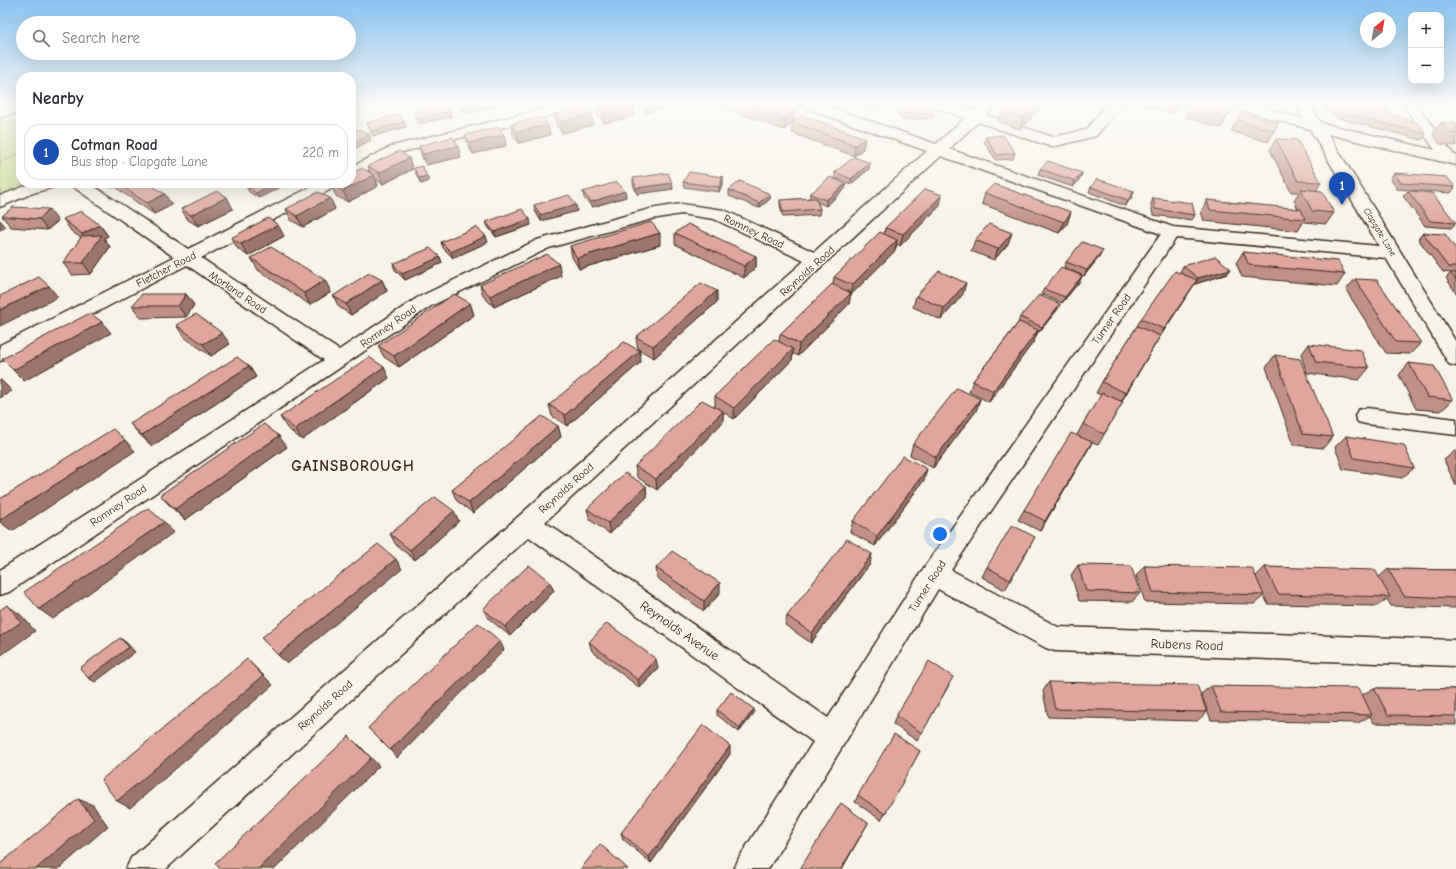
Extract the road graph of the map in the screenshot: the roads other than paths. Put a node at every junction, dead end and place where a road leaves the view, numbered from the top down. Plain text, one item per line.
1 (411, 146) edge
2 (924, 146) edge
3 (945, 146) edge
4 (1329, 146) edge
5 (1396, 146) edge
6 (1442, 146) edge
7 (939, 151) junction
8 (1452, 159) edge
9 (356, 170) edge
10 (34, 188) edge
11 (85, 188) edge
12 (321, 188) edge
13 (0, 202) edge
14 (1171, 232) junction
15 (1392, 252) junction
16 (187, 258) junction
17 (818, 261) junction
18 (0, 354) edge
19 (1456, 359) edge
20 (339, 360) junction
21 (1366, 416) dead end
22 (1456, 427) edge
23 (528, 523) junction
24 (934, 574) junction
25 (0, 584) edge
26 (1456, 653) edge
27 (831, 738) junction
28 (142, 869) edge
29 (750, 869) edge

1 - 9 street
2 - 7 street
3 - 7 street, Reynolds Road
4 - 15 street, Clapgate Lane
5 - 8 street
6 - 8 street
7 - 14 street
7 - 17 street, Reynolds Road
10 - 13 street
11 - 16 street, Morland Road
12 - 16 street, Fletcher Road
14 - 15 street
14 - 24 street, Turner Road
15 - 19 street, Clapgate Lane
16 - 18 street, Fletcher Road
16 - 20 street, Morland Road
17 - 20 street, Romney Road
17 - 23 street, Reynolds Road
20 - 25 street, Romney Road
21 - 22 street
23 - 27 street, Reynolds Avenue
23 - 28 street, Reynolds Road
24 - 26 street, Rubens Road
24 - 27 street, Turner Road
27 - 29 street, Turner Road

